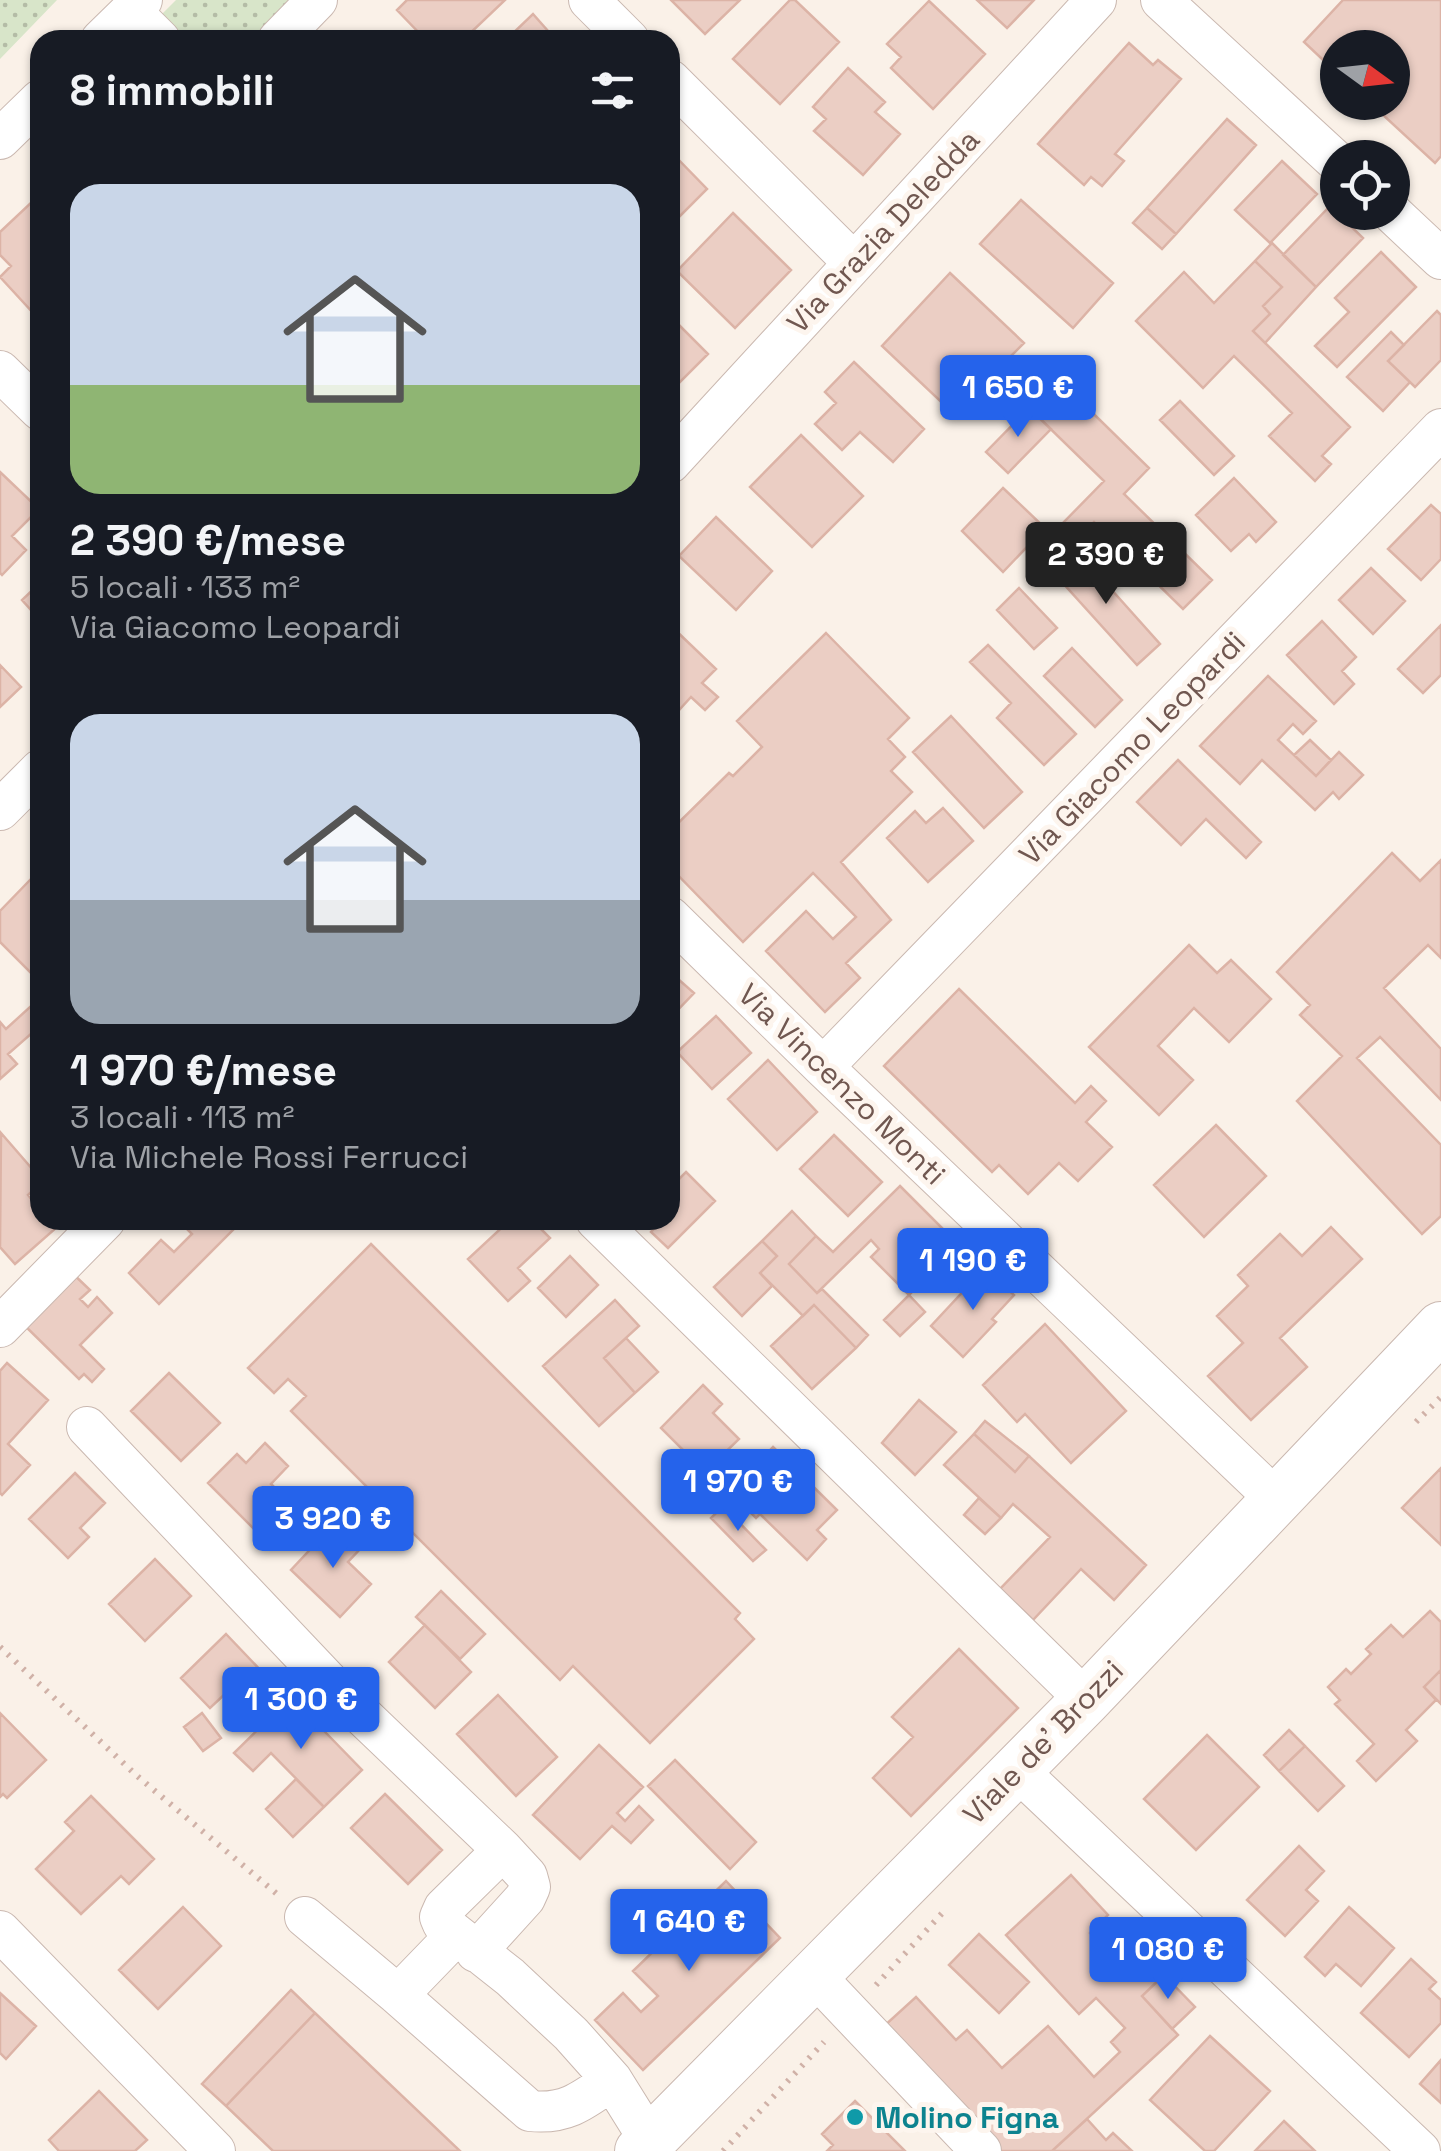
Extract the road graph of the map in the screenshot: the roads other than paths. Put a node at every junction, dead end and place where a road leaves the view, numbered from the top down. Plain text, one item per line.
1 (317, 0) edge
2 (589, 0) edge
3 (1096, 0) edge
4 (1161, 0) edge
5 (136, 6) edge
6 (112, 30) edge
7 (153, 30) edge
8 (288, 30) edge
9 (619, 30) edge
10 (680, 90) edge
11 (30, 110) edge
12 (0, 138) edge
13 (1320, 146) edge
14 (1410, 230) edge
15 (1441, 259) edge
16 (854, 263) junction
17 (0, 371) edge
18 (30, 400) edge
19 (1441, 428) edge
20 (680, 452) edge
21 (30, 780) edge
22 (0, 810) edge
23 (680, 927) edge
24 (822, 1067) junction
25 (94, 1230) edge
26 (606, 1230) edge
27 (0, 1327) edge
28 (1441, 1327) edge
29 (88, 1427) dead end
30 (1276, 1499) junction
31 (1086, 1700) junction
32 (1016, 1769) junction
33 (304, 1917) road end
34 (0, 1931) edge
35 (466, 1944) junction
36 (814, 1975) junction
37 (398, 1995) junction
38 (612, 2080) junction
39 (645, 2146) edge
40 (216, 2151) edge
41 (981, 2151) edge
42 (1420, 2151) edge

1 - 8 street
2 - 9 street
3 - 16 street, Via Grazia Deledda
4 - 13 street
5 - 6 street
5 - 7 street
10 - 16 street
11 - 12 street
14 - 15 street
16 - 20 street, Via Grazia Deledda
17 - 18 street
19 - 24 street, Via Giacomo Leopardi
21 - 22 street
23 - 24 street, Via Vincenzo Monti
24 - 30 street, Via Vincenzo Monti
25 - 27 street
26 - 31 street
28 - 30 street, Viale de' Brozzi
29 - 35 street
30 - 31 street, Viale de' Brozzi
31 - 32 street, Viale de' Brozzi
32 - 36 street, Viale de' Brozzi
32 - 42 street
33 - 37 street
34 - 40 street
35 - 37 street
35 - 38 street
36 - 39 street, Viale de' Brozzi
36 - 41 street
37 - 38 street
38 - 39 street

